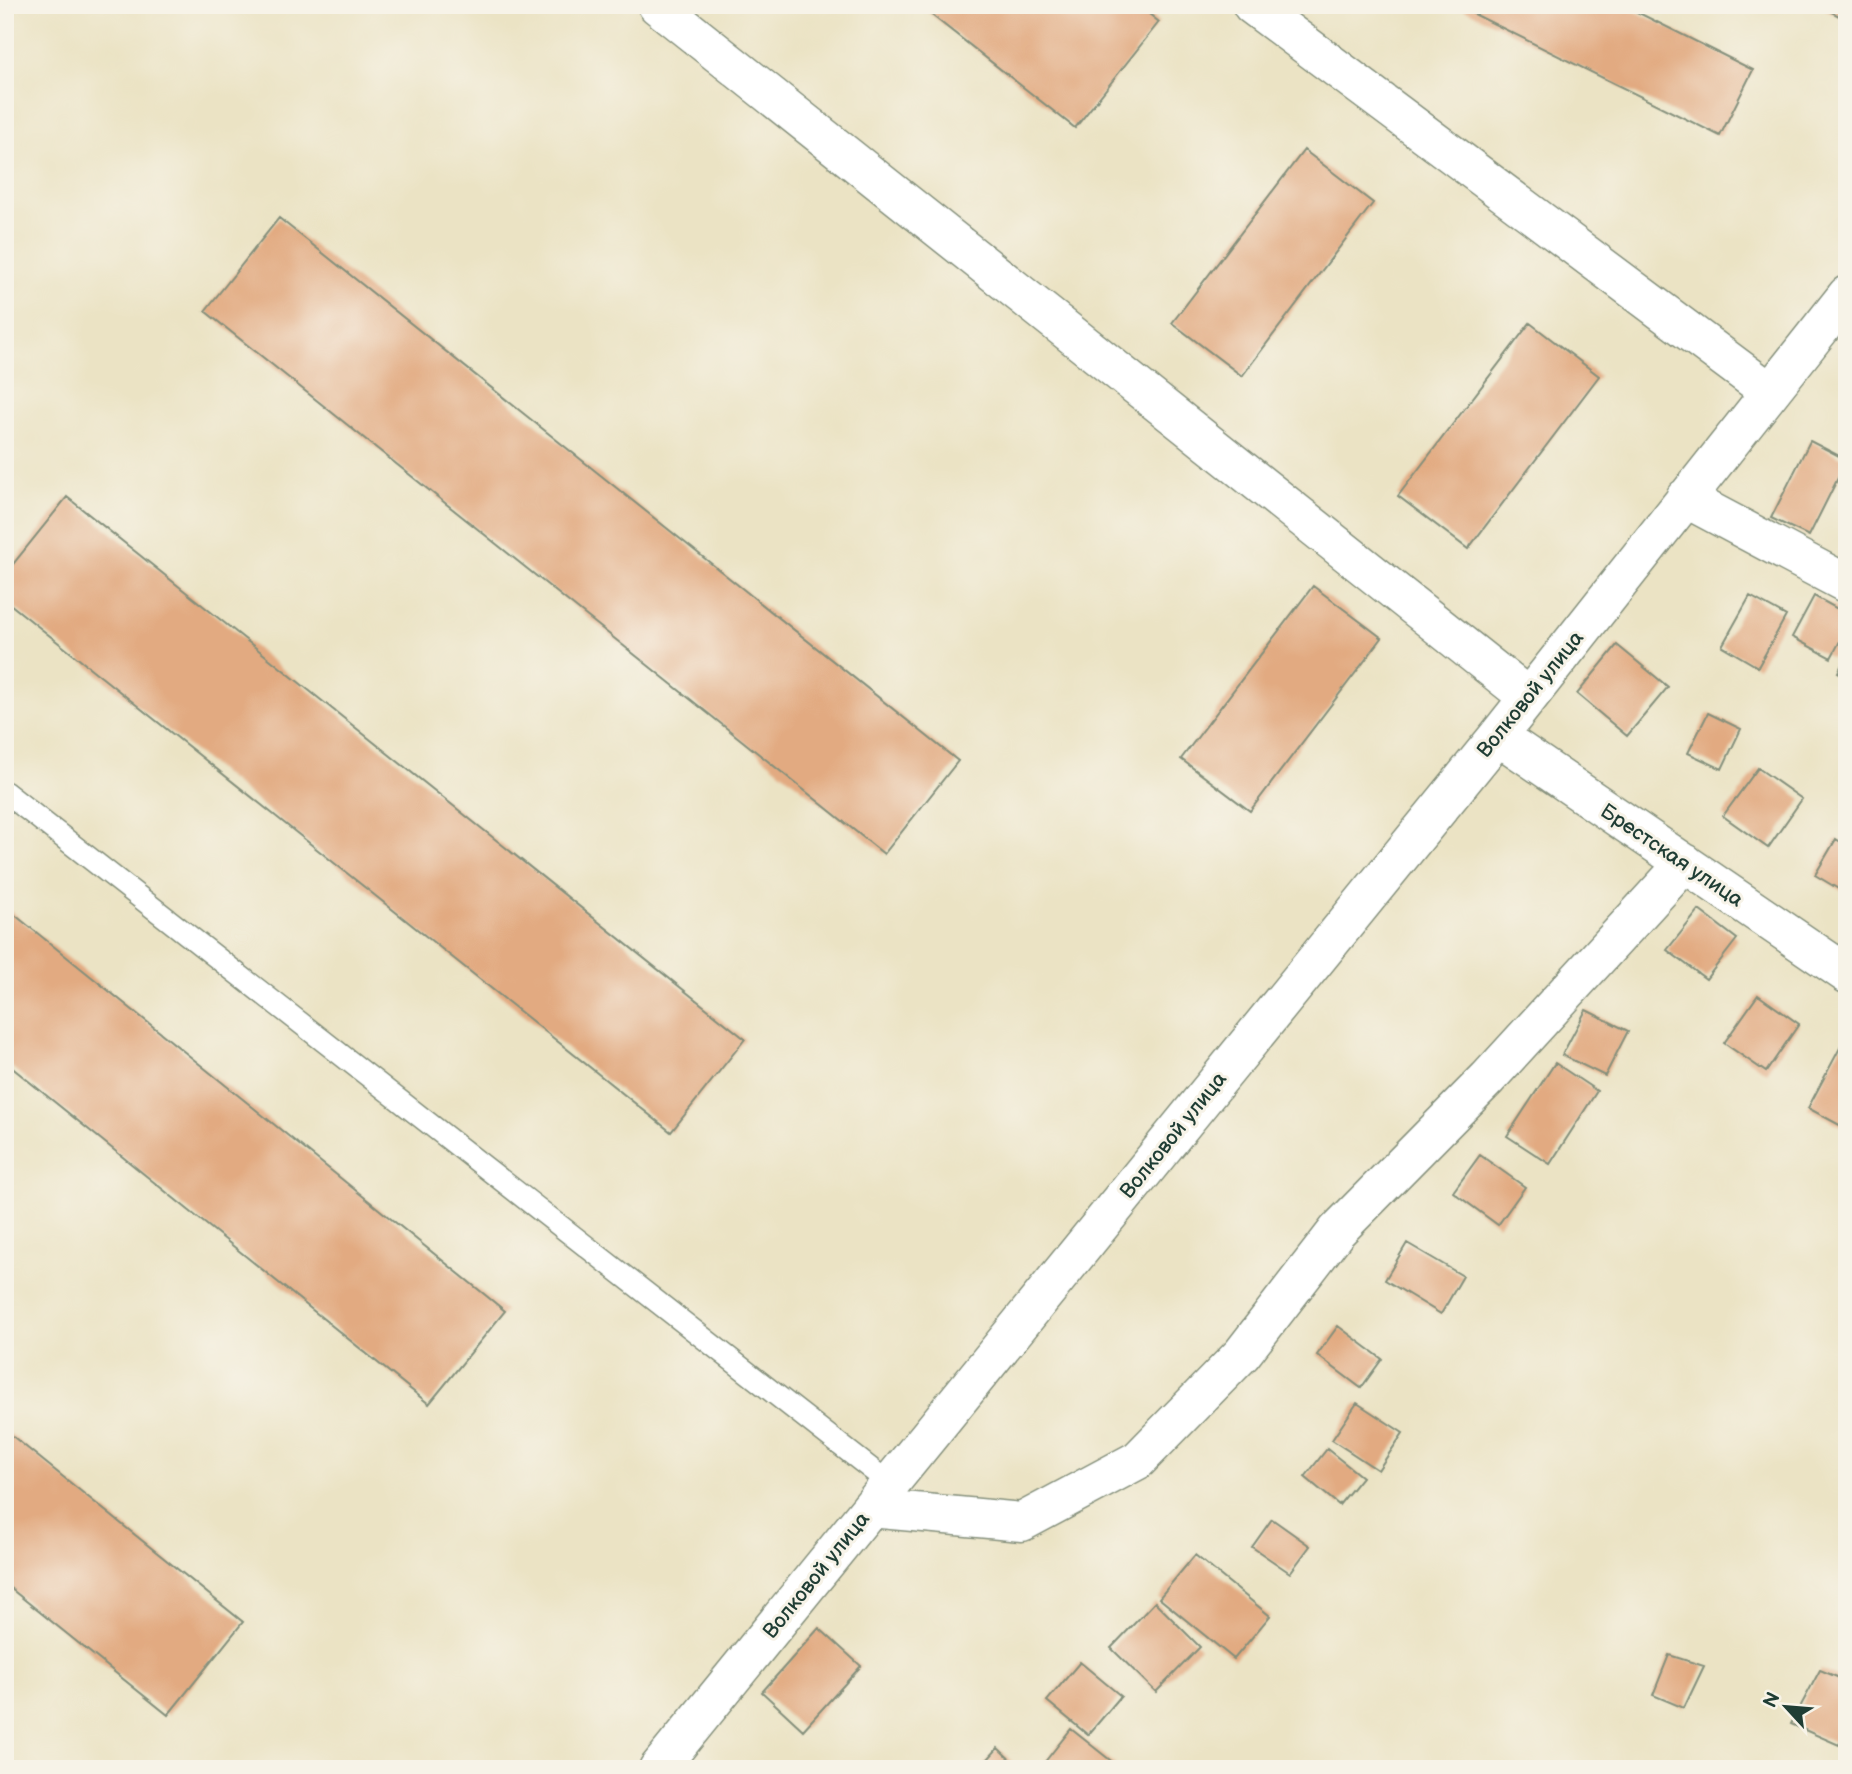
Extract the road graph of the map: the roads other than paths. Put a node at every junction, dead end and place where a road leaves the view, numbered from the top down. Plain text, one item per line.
1 (657, 5) edge
2 (1252, 5) edge
3 (1847, 295) edge
4 (1770, 392) junction
5 (1685, 498) junction
6 (1847, 584) edge
7 (1528, 697) junction
8 (1497, 736) junction
9 (5, 792) edge
10 (1685, 863) junction
11 (1847, 974) edge
12 (880, 1496) junction
13 (658, 1769) edge

1 - 7 street
2 - 4 street
3 - 4 street, Волковой улица
4 - 5 street, Волковой улица
5 - 6 street
5 - 7 street, Волковой улица
7 - 8 street, Волковой улица
8 - 10 street, Брестская улица
8 - 12 street, Волковой улица
9 - 12 lane
10 - 11 street, Брестская улица
10 - 12 street
12 - 13 street, Волковой улица

